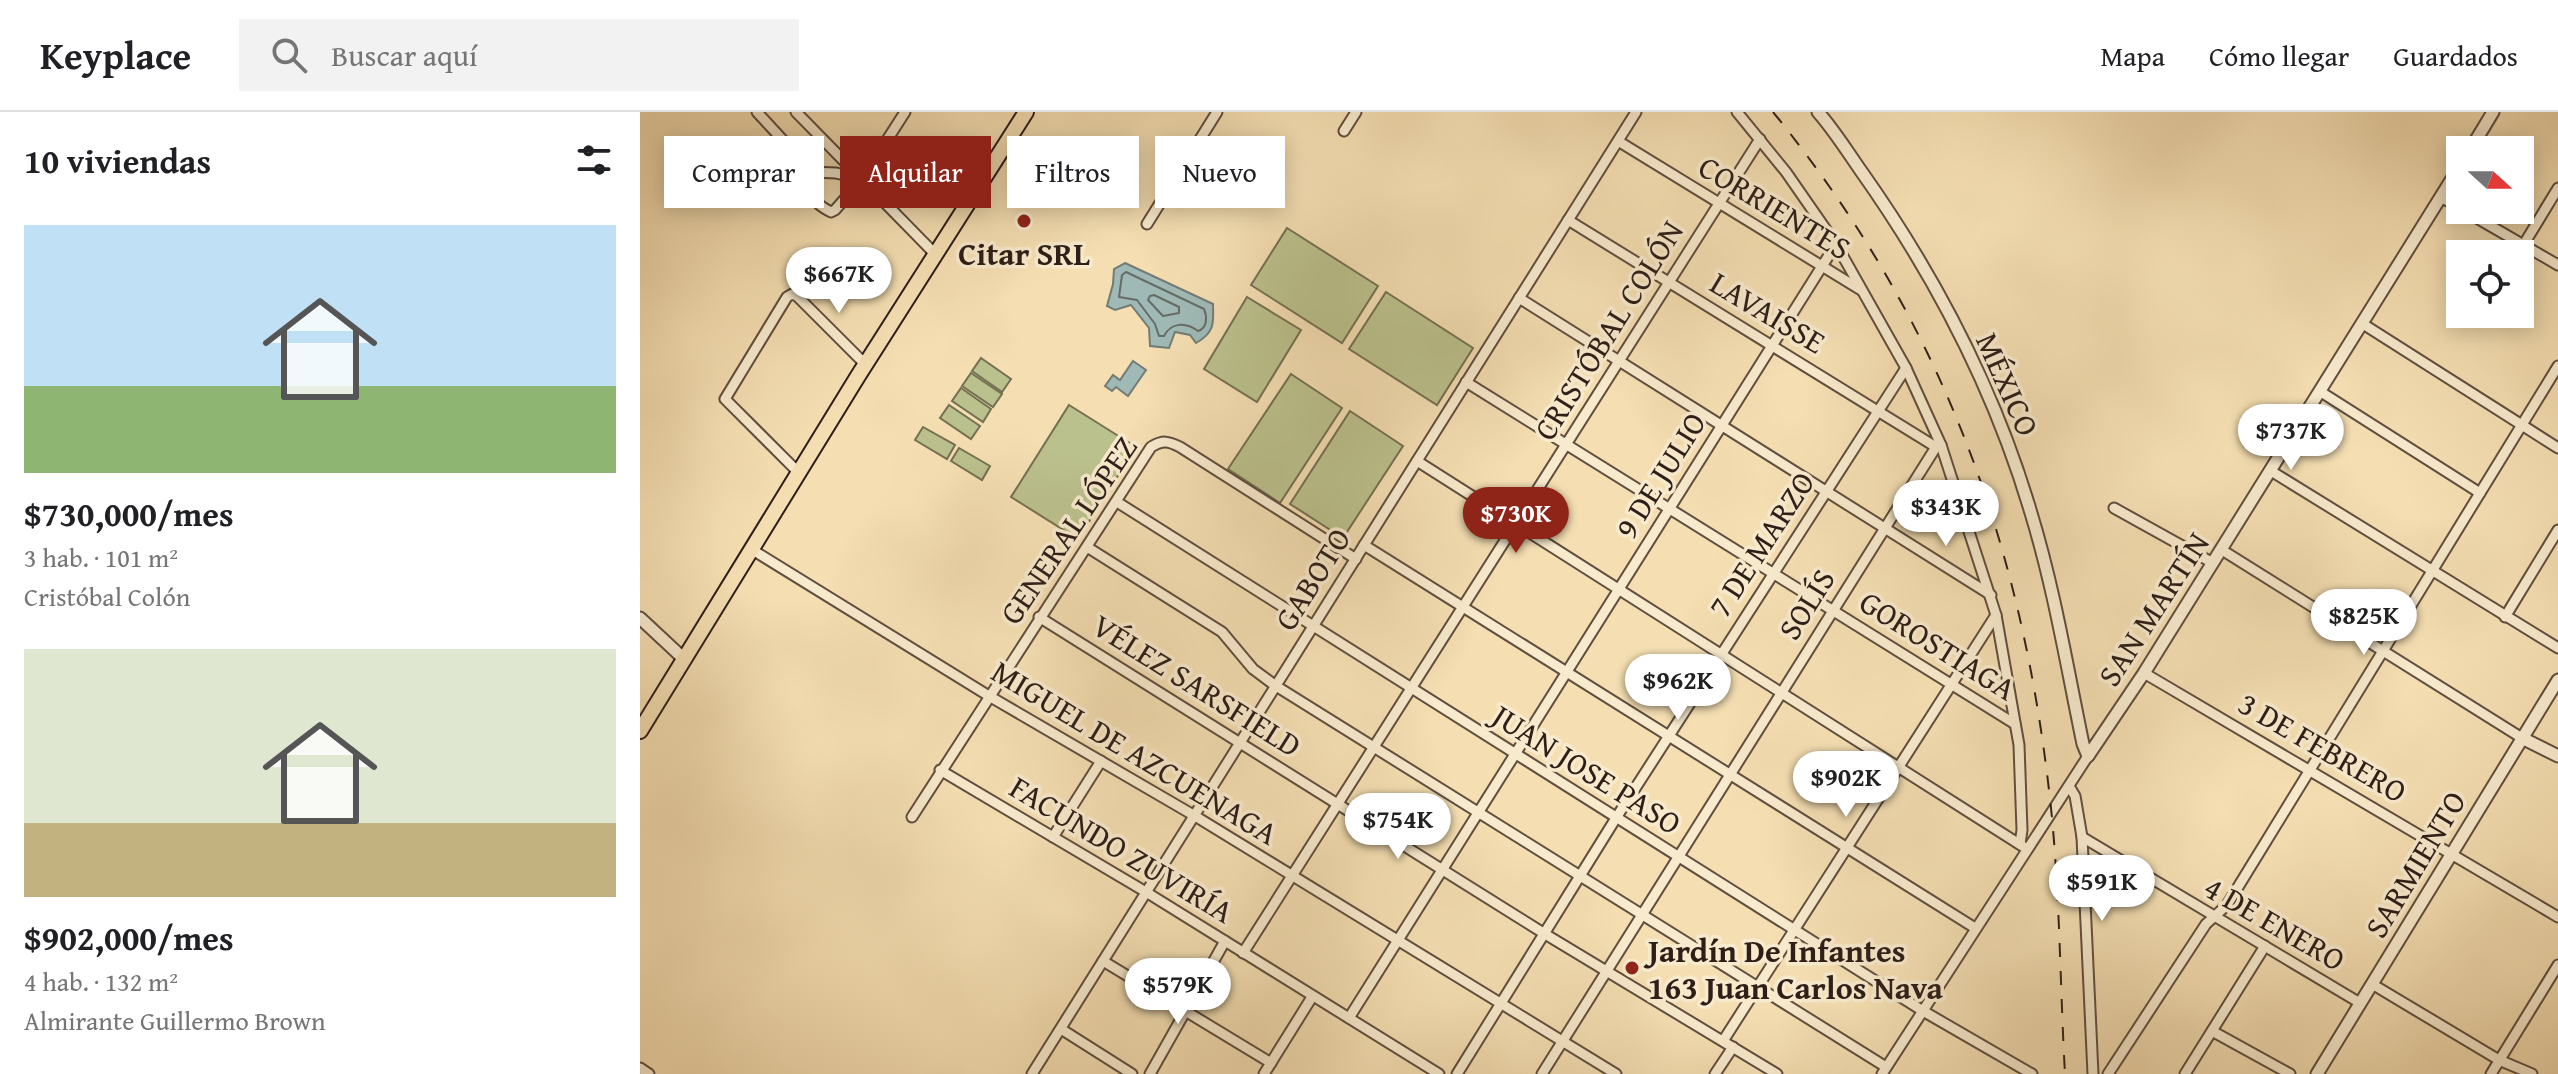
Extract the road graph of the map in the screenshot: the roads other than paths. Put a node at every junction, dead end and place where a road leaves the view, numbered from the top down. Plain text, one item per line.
1 (757, 112) edge
2 (796, 112) edge
3 (905, 112) edge
4 (1026, 112) edge
5 (1217, 112) edge
6 (1356, 112) edge
7 (1636, 112) edge
8 (1737, 112) edge
9 (1818, 112) edge
10 (2493, 112) edge
11 (1344, 131) dead end
12 (779, 136) edge
13 (890, 136) edge
14 (2478, 136) edge
15 (1760, 139) junction
16 (1618, 141) junction
17 (840, 157) edge
18 (2558, 188) edge
19 (2446, 189) edge
20 (2441, 197) junction
21 (2446, 200) edge
22 (1719, 204) junction
23 (890, 208) edge
24 (1568, 220) junction
25 (1147, 224) dead end
26 (2489, 224) edge
27 (2517, 240) edge
28 (2526, 240) edge
29 (1836, 244) junction
30 (2534, 250) edge
31 (936, 255) junction
32 (2558, 265) edge
33 (1822, 267) junction
34 (1669, 282) junction
35 (1864, 291) junction
36 (1519, 298) junction
37 (2363, 324) junction
38 (1772, 345) junction
39 (1619, 361) junction
40 (865, 364) junction
41 (2558, 366) edge
42 (1906, 368) junction
43 (1466, 382) junction
44 (2321, 392) junction
45 (1878, 410) junction
46 (1722, 426) junction
47 (2520, 426) junction
48 (1566, 445) junction
49 (1939, 446) junction
50 (2558, 448) edge
51 (1417, 461) junction
52 (2271, 471) junction
53 (798, 472) junction
54 (1826, 491) junction
55 (2480, 493) junction
56 (1117, 502) junction
57 (2114, 508) dead end
58 (1670, 509) junction
59 (1516, 524) junction
60 (1884, 529) junction
61 (2558, 530) edge
62 (1364, 545) junction
63 (1087, 547) junction
64 (751, 549) junction
65 (2222, 550) junction
66 (1356, 559) junction
67 (2213, 563) junction
68 (1773, 573) junction
69 (2433, 573) junction
70 (1619, 590) junction
71 (1991, 595) junction
72 (1464, 606) junction
73 (1833, 610) junction
74 (1996, 615) junction
75 (1039, 617) junction
76 (2505, 617) junction
77 (640, 618) edge
78 (1313, 627) junction
79 (2558, 648) edge
80 (2386, 651) junction
81 (1721, 655) junction
82 (684, 659) junction
83 (1568, 671) junction
84 (2144, 673) junction
85 (2558, 680) edge
86 (1952, 684) junction
87 (1276, 686) junction
88 (1411, 689) junction
89 (1781, 693) junction
90 (989, 696) junction
91 (2015, 724) junction
92 (640, 731) edge
93 (1669, 736) junction
94 (2522, 738) junction
95 (1240, 744) junction
96 (1373, 749) junction
97 (1516, 754) junction
98 (2088, 756) junction
99 (2558, 756) edge
100 (1101, 761) junction
101 (1898, 767) junction
102 (2310, 769) junction
103 (940, 770) junction
104 (1730, 774) junction
105 (2069, 786) junction
106 (1338, 804) junction
107 (1479, 813) junction
108 (1195, 816) junction
109 (912, 817) dead end
110 (1616, 818) junction
111 (1053, 837) junction
112 (2082, 837) junction
113 (2023, 846) junction
114 (1847, 848) junction
115 (2453, 853) junction
116 (1678, 857) junction
117 (1443, 870) junction
118 (1293, 876) junction
119 (1581, 876) junction
120 (1146, 892) junction
121 (1642, 915) junction
122 (2215, 917) junction
123 (2558, 917) edge
124 (1975, 928) junction
125 (1794, 930) junction
126 (1545, 934) junction
127 (1225, 941) junction
128 (1398, 941) junction
129 (2265, 946) junction
130 (1243, 953) junction
131 (1103, 961) junction
132 (2558, 965) edge
133 (1607, 970) junction
134 (2372, 984) junction
135 (1758, 987) junction
136 (1312, 997) junction
137 (2360, 1003) junction
138 (1501, 1005) junction
139 (1185, 1011) junction
140 (1923, 1011) junction
141 (1349, 1018) junction
142 (1061, 1029) junction
143 (2212, 1031) junction
144 (1562, 1041) junction
145 (1728, 1044) junction
146 (2499, 1060) junction
147 (1271, 1063) junction
148 (640, 1068) edge
149 (1884, 1070) edge
150 (649, 1074) edge
151 (1032, 1074) edge
152 (1132, 1074) edge
153 (1150, 1074) edge
154 (1264, 1074) edge
155 (1439, 1074) edge
156 (1457, 1074) edge
157 (1542, 1074) edge
158 (1616, 1074) edge
159 (1715, 1074) edge
160 (1777, 1074) edge
161 (2032, 1074) edge
162 (2093, 1074) edge
163 (2108, 1074) edge
164 (2185, 1074) edge
165 (2290, 1074) edge
166 (2317, 1074) edge
167 (2491, 1074) edge
168 (2532, 1074) edge

1 - 12 street
2 - 17 street
3 - 13 street
4 - 31 main road
5 - 25 street
6 - 11 street
7 - 16 street, GABOTO
8 - 15 street
9 - 98 street, MÉXICO
10 - 14 street
15 - 22 street, CRISTÓBAL COLÓN
15 - 29 street
16 - 22 street, CORRIENTES
16 - 24 street, GABOTO
18 - 28 street
19 - 20 street, SAN MARTÍN
20 - 21 street
20 - 37 street, SAN MARTÍN
22 - 33 street, CORRIENTES
22 - 34 street, CRISTÓBAL COLÓN
23 - 31 street
24 - 34 street, LAVAISSE
24 - 36 street, GABOTO
26 - 27 street
29 - 33 street, 9 DE JULIO
29 - 35 street
30 - 32 street
31 - 40 main road
33 - 35 street, CORRIENTES
33 - 38 street, 9 DE JULIO
34 - 38 street, LAVAISSE
34 - 39 street, CRISTÓBAL COLÓN
35 - 42 street
36 - 39 street
36 - 43 street, GABOTO
37 - 44 street, SAN MARTÍN
37 - 47 street
38 - 45 street, LAVAISSE
38 - 46 street, 9 DE JULIO
39 - 46 street
39 - 48 street, CRISTÓBAL COLÓN
40 - 53 main road
40 - 53 street
41 - 47 street
42 - 45 street, 7 DE MARZO
42 - 49 street
43 - 48 street, GOROSTIAGA
43 - 51 street, GABOTO
44 - 52 street, SAN MARTÍN
44 - 55 street
45 - 49 street, LAVAISSE
45 - 54 street, 7 DE MARZO
46 - 54 street
46 - 58 street, 9 DE JULIO
47 - 50 street
47 - 55 street
48 - 58 street, GOROSTIAGA
48 - 59 street, CRISTÓBAL COLÓN
49 - 60 street, SOLÍS
49 - 71 street
51 - 59 street
51 - 62 street, GABOTO
52 - 65 street, SAN MARTÍN
52 - 69 street
53 - 64 main road
54 - 60 street
54 - 68 street, 7 DE MARZO
55 - 69 street
56 - 63 street, GENERAL LÓPEZ
56 - 66 street, GENERAL LÓPEZ
56 - 78 street, JUAN JOSE PASO
57 - 67 street
58 - 68 street, GOROSTIAGA
58 - 70 street, 9 DE JULIO
59 - 70 street
59 - 72 street, CRISTÓBAL COLÓN
60 - 71 street
60 - 73 street, SOLÍS
61 - 76 street
62 - 66 street, GABOTO
62 - 72 street
63 - 75 street, GENERAL LÓPEZ
63 - 87 street
64 - 82 main road
64 - 90 street, MIGUEL DE AZCUENAGA
65 - 67 street, SAN MARTÍN
65 - 80 street
66 - 78 street, GABOTO
67 - 84 street, SAN MARTÍN
68 - 73 street, GOROSTIAGA
68 - 81 street, 7 DE MARZO
69 - 76 street
69 - 80 street
70 - 81 street
70 - 83 street, 9 DE JULIO
71 - 74 street
72 - 83 street
72 - 88 street, CRISTÓBAL COLÓN
73 - 86 street, GOROSTIAGA
73 - 89 street, SOLÍS
74 - 86 street
74 - 91 street
75 - 90 street, GENERAL LÓPEZ
75 - 95 street, VÉLEZ SARSFIELD
76 - 79 street
77 - 82 street
78 - 87 street, GABOTO
78 - 88 street, JUAN JOSE PASO
80 - 94 street
80 - 102 street
81 - 89 street
81 - 93 street, 7 DE MARZO
82 - 92 main road
83 - 93 street
83 - 97 street, 9 DE JULIO
84 - 98 street, SAN MARTÍN
84 - 102 street, 3 DE FEBRERO
85 - 94 street, SARMIENTO
86 - 91 street, GOROSTIAGA
86 - 101 street
87 - 95 street, GABOTO
87 - 96 street
88 - 96 street, CRISTÓBAL COLÓN
88 - 97 street, JUAN JOSE PASO
89 - 101 street
89 - 104 street, SOLÍS
90 - 100 street, MIGUEL DE AZCUENAGA
90 - 103 street, GENERAL LÓPEZ
91 - 113 street
93 - 104 street
93 - 110 street, 7 DE MARZO
94 - 99 street
94 - 115 street, SARMIENTO
95 - 106 street, VÉLEZ SARSFIELD
95 - 108 street, GABOTO
96 - 106 street, CRISTÓBAL COLÓN
96 - 107 street
97 - 107 street, 9 DE JULIO
97 - 110 street, JUAN JOSE PASO
98 - 105 street, SAN MARTÍN
100 - 108 street, MIGUEL DE AZCUENAGA
100 - 111 street
101 - 113 street
101 - 114 street
102 - 115 street, 3 DE FEBRERO
102 - 122 street
103 - 109 street, GENERAL LÓPEZ
103 - 111 street, FACUNDO ZUVIRÍA
104 - 114 street
104 - 116 street, SOLÍS
105 - 112 street
105 - 113 street, SAN MARTÍN
106 - 117 street, VÉLEZ SARSFIELD
106 - 118 street, CRISTÓBAL COLÓN
107 - 117 street, 9 DE JULIO
107 - 119 street
108 - 118 street, MIGUEL DE AZCUENAGA
108 - 120 street, GABOTO
110 - 116 street, JUAN JOSE PASO
110 - 119 street, 7 DE MARZO
111 - 120 street, FACUNDO ZUVIRÍA
112 - 122 street, 4 DE ENERO
112 - 162 street
113 - 124 street, SAN MARTÍN
114 - 124 street
114 - 125 street
115 - 123 street, 3 DE FEBRERO
115 - 134 street, SARMIENTO
116 - 121 street, SOLÍS
116 - 125 street, JUAN JOSE PASO
117 - 126 street, VÉLEZ SARSFIELD
117 - 128 street, 9 DE JULIO
118 - 128 street, MIGUEL DE AZCUENAGA
118 - 130 street, CRISTÓBAL COLÓN
119 - 121 street
119 - 126 street, 7 DE MARZO
120 - 127 street, FACUNDO ZUVIRÍA
120 - 131 street, GABOTO
121 - 133 street, SOLÍS
121 - 135 street
122 - 129 street, 4 DE ENERO
122 - 163 street
124 - 140 street, SAN MARTÍN
125 - 135 street
125 - 140 street, JUAN JOSE PASO
126 - 133 street, VÉLEZ SARSFIELD
126 - 138 street, 7 DE MARZO
127 - 130 street, FACUNDO ZUVIRÍA
127 - 139 street
128 - 138 street, MIGUEL DE AZCUENAGA
128 - 141 street, 9 DE JULIO
129 - 137 street, 4 DE ENERO
129 - 143 street
130 - 136 street, FACUNDO ZUVIRÍA
131 - 139 street
131 - 142 street, GABOTO
132 - 146 street
133 - 144 street, SOLÍS
133 - 145 street, VÉLEZ SARSFIELD
134 - 137 street, SARMIENTO
134 - 146 street, 4 DE ENERO
135 - 145 street
135 - 149 street
136 - 141 street, FACUNDO ZUVIRÍA
136 - 147 street
137 - 166 street, SARMIENTO
138 - 144 street, MIGUEL DE AZCUENAGA
138 - 156 street, 7 DE MARZO
139 - 147 street
139 - 153 street
140 - 149 street, SAN MARTÍN
140 - 161 street, JUAN JOSE PASO
141 - 155 street, FACUNDO ZUVIRÍA
142 - 151 street, GABOTO
142 - 152 street
143 - 164 street
143 - 165 street
144 - 157 street, SOLÍS
144 - 158 street, MIGUEL DE AZCUENAGA
145 - 159 street
145 - 160 street, VÉLEZ SARSFIELD
146 - 167 street
146 - 168 street, 4 DE ENERO
147 - 154 street
148 - 150 street

